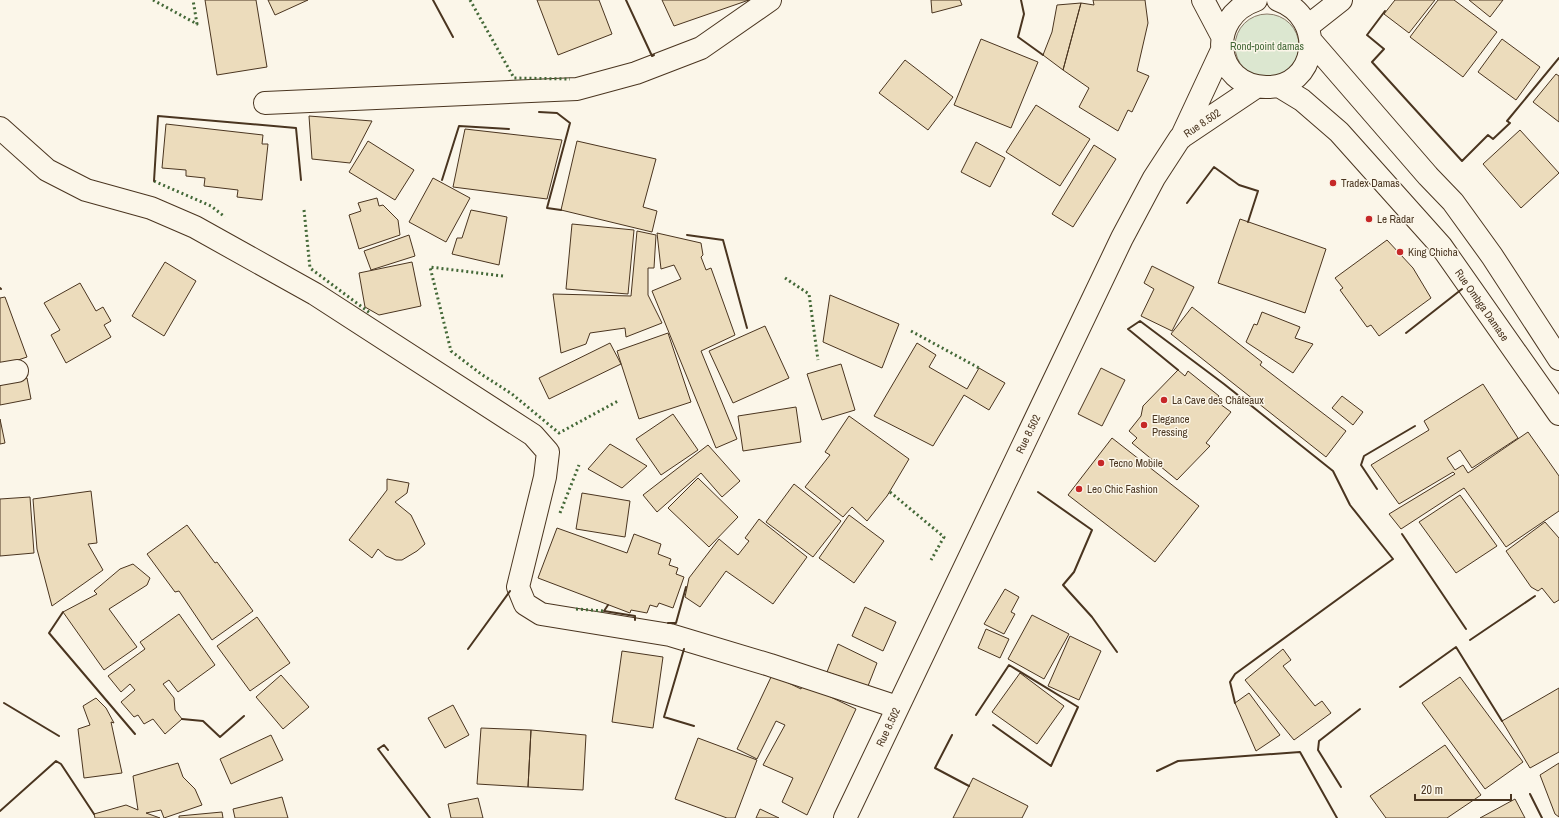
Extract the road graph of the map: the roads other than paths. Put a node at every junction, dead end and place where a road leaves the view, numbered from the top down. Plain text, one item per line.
1 (770, 0) edge
2 (1203, 0) edge
3 (1256, 0) edge
4 (1278, 0) edge
5 (1341, 0) edge
6 (1310, 34) junction
7 (1222, 43) junction
8 (1279, 86) junction
9 (1256, 87) junction
10 (265, 103) dead end
11 (0, 128) edge
12 (1180, 138) junction
13 (1559, 359) edge
14 (1559, 414) edge
15 (898, 707) junction
16 (845, 818) edge

1 - 10 main road
2 - 7 main road
3 - 7 main road
4 - 6 main road
5 - 6 main road
6 - 8 main road
6 - 13 main road
7 - 9 main road
7 - 12 main road
8 - 9 main road
8 - 14 main road, Rue Ombga Damase
9 - 12 main road, Rue 8.502
11 - 15 main road
12 - 15 main road, Rue 8.502
15 - 16 main road, Rue 8.502

